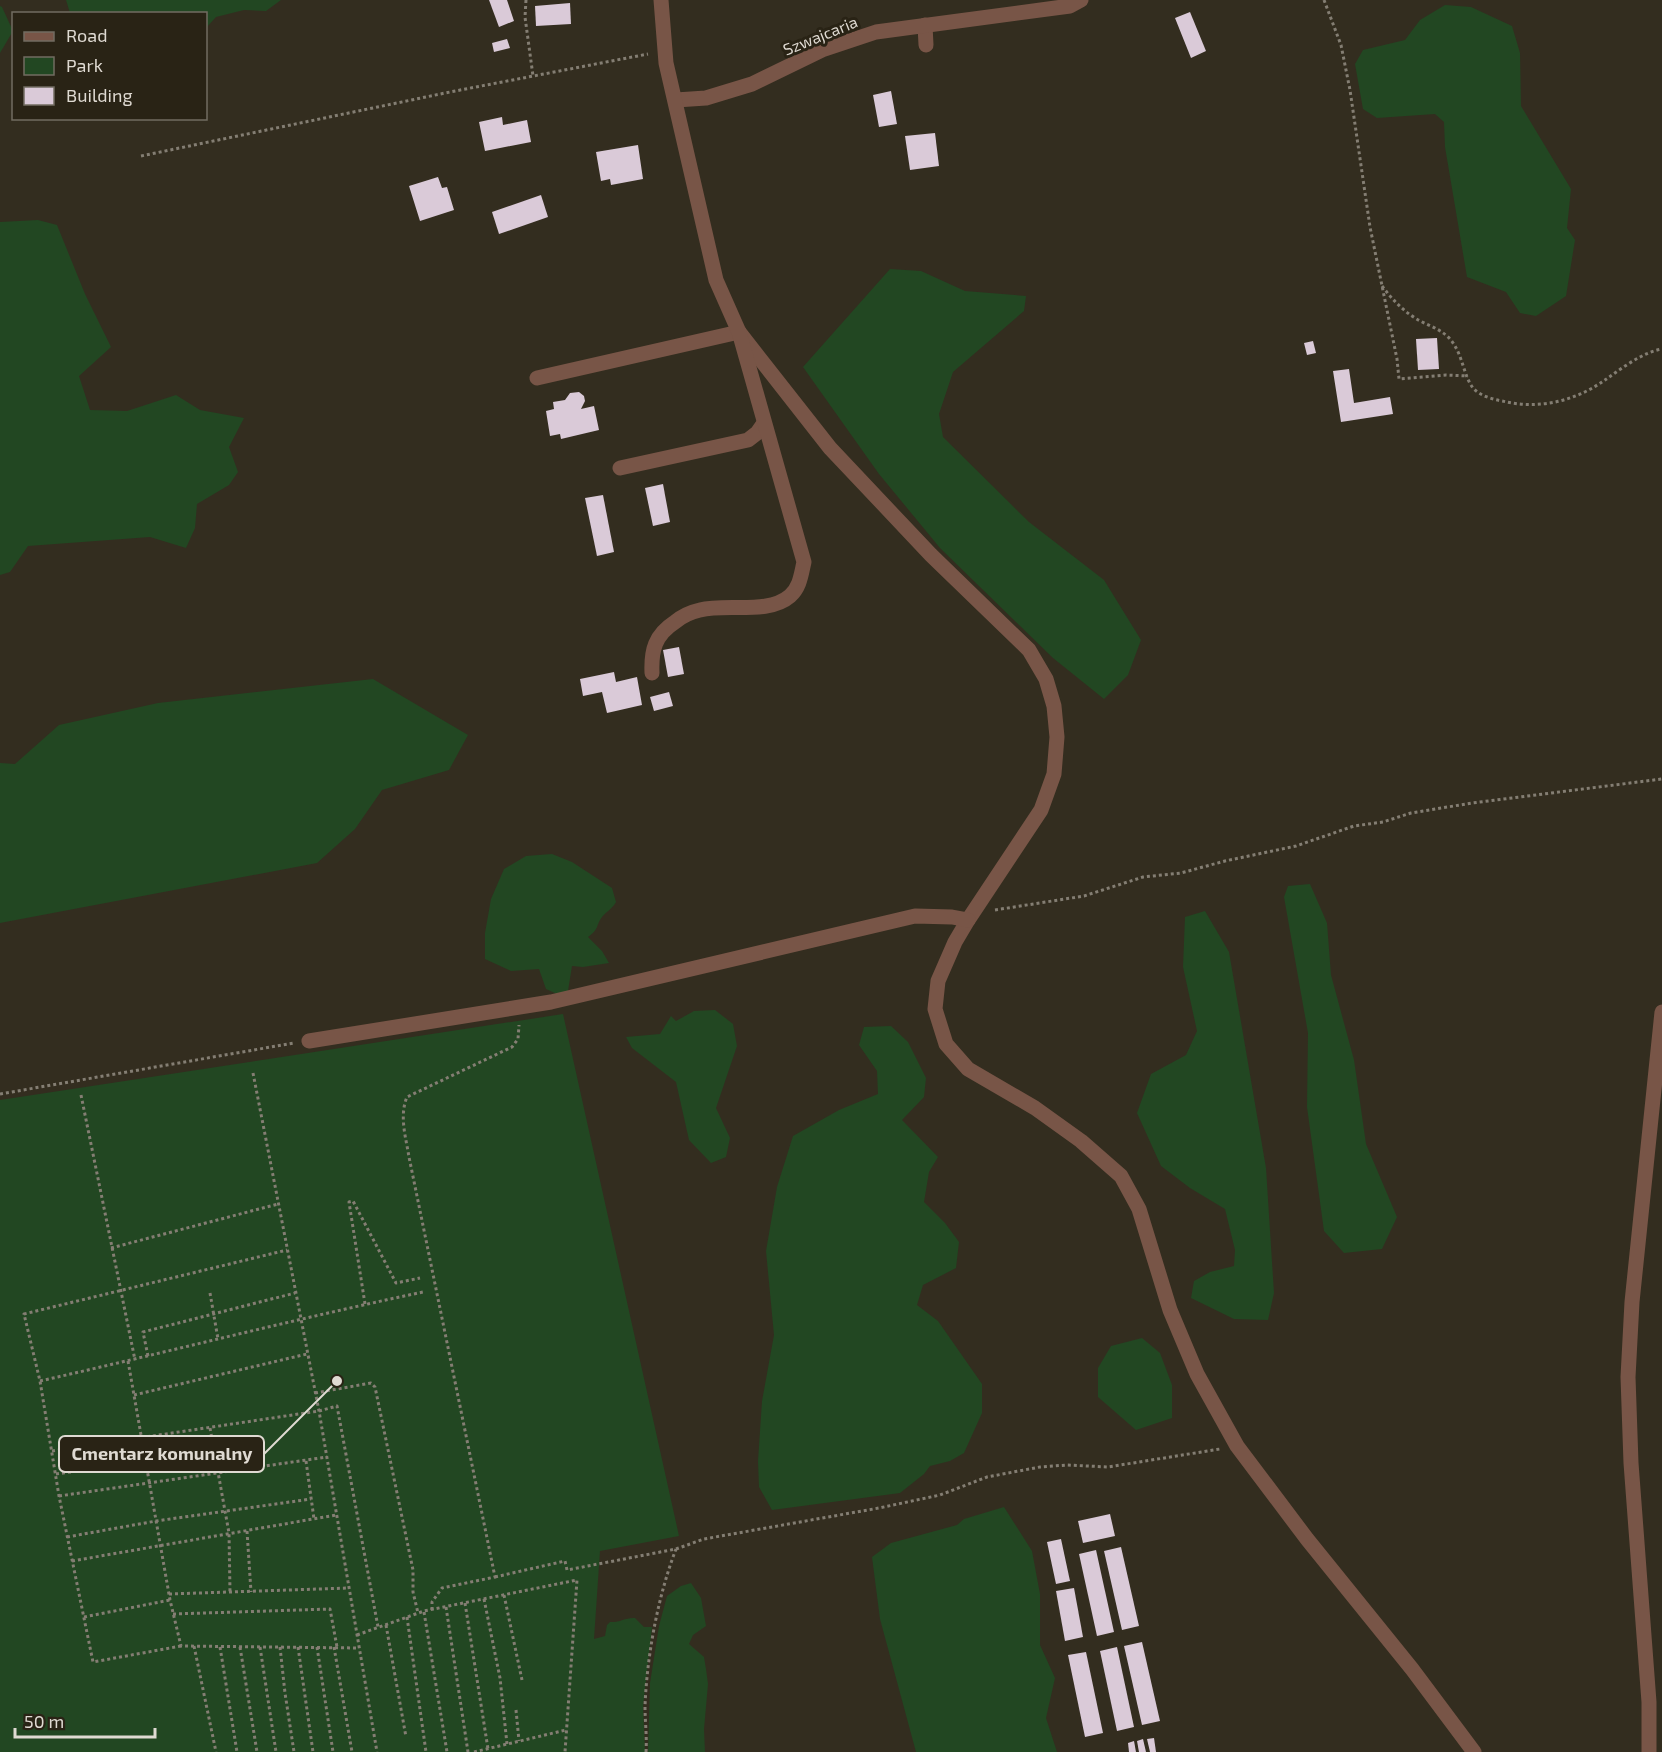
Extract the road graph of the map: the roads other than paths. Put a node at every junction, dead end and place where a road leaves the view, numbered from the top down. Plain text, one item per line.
1 (661, 0) edge
2 (1081, 0) edge
3 (926, 25) junction
4 (926, 45) dead end
5 (676, 100) junction
6 (740, 332) junction
7 (537, 378) dead end
8 (764, 423) junction
9 (620, 468) dead end
10 (652, 673) dead end
11 (968, 920) junction
12 (1662, 1012) edge
13 (309, 1041) road end
14 (1474, 1752) edge
15 (1649, 1752) edge

1 - 5 street
2 - 3 street, Szwajcaria
3 - 4 street
3 - 5 street, Szwajcaria
5 - 6 street
6 - 7 street
6 - 8 street
6 - 11 street
8 - 9 street
8 - 10 street
11 - 13 street
11 - 14 street
12 - 15 street

